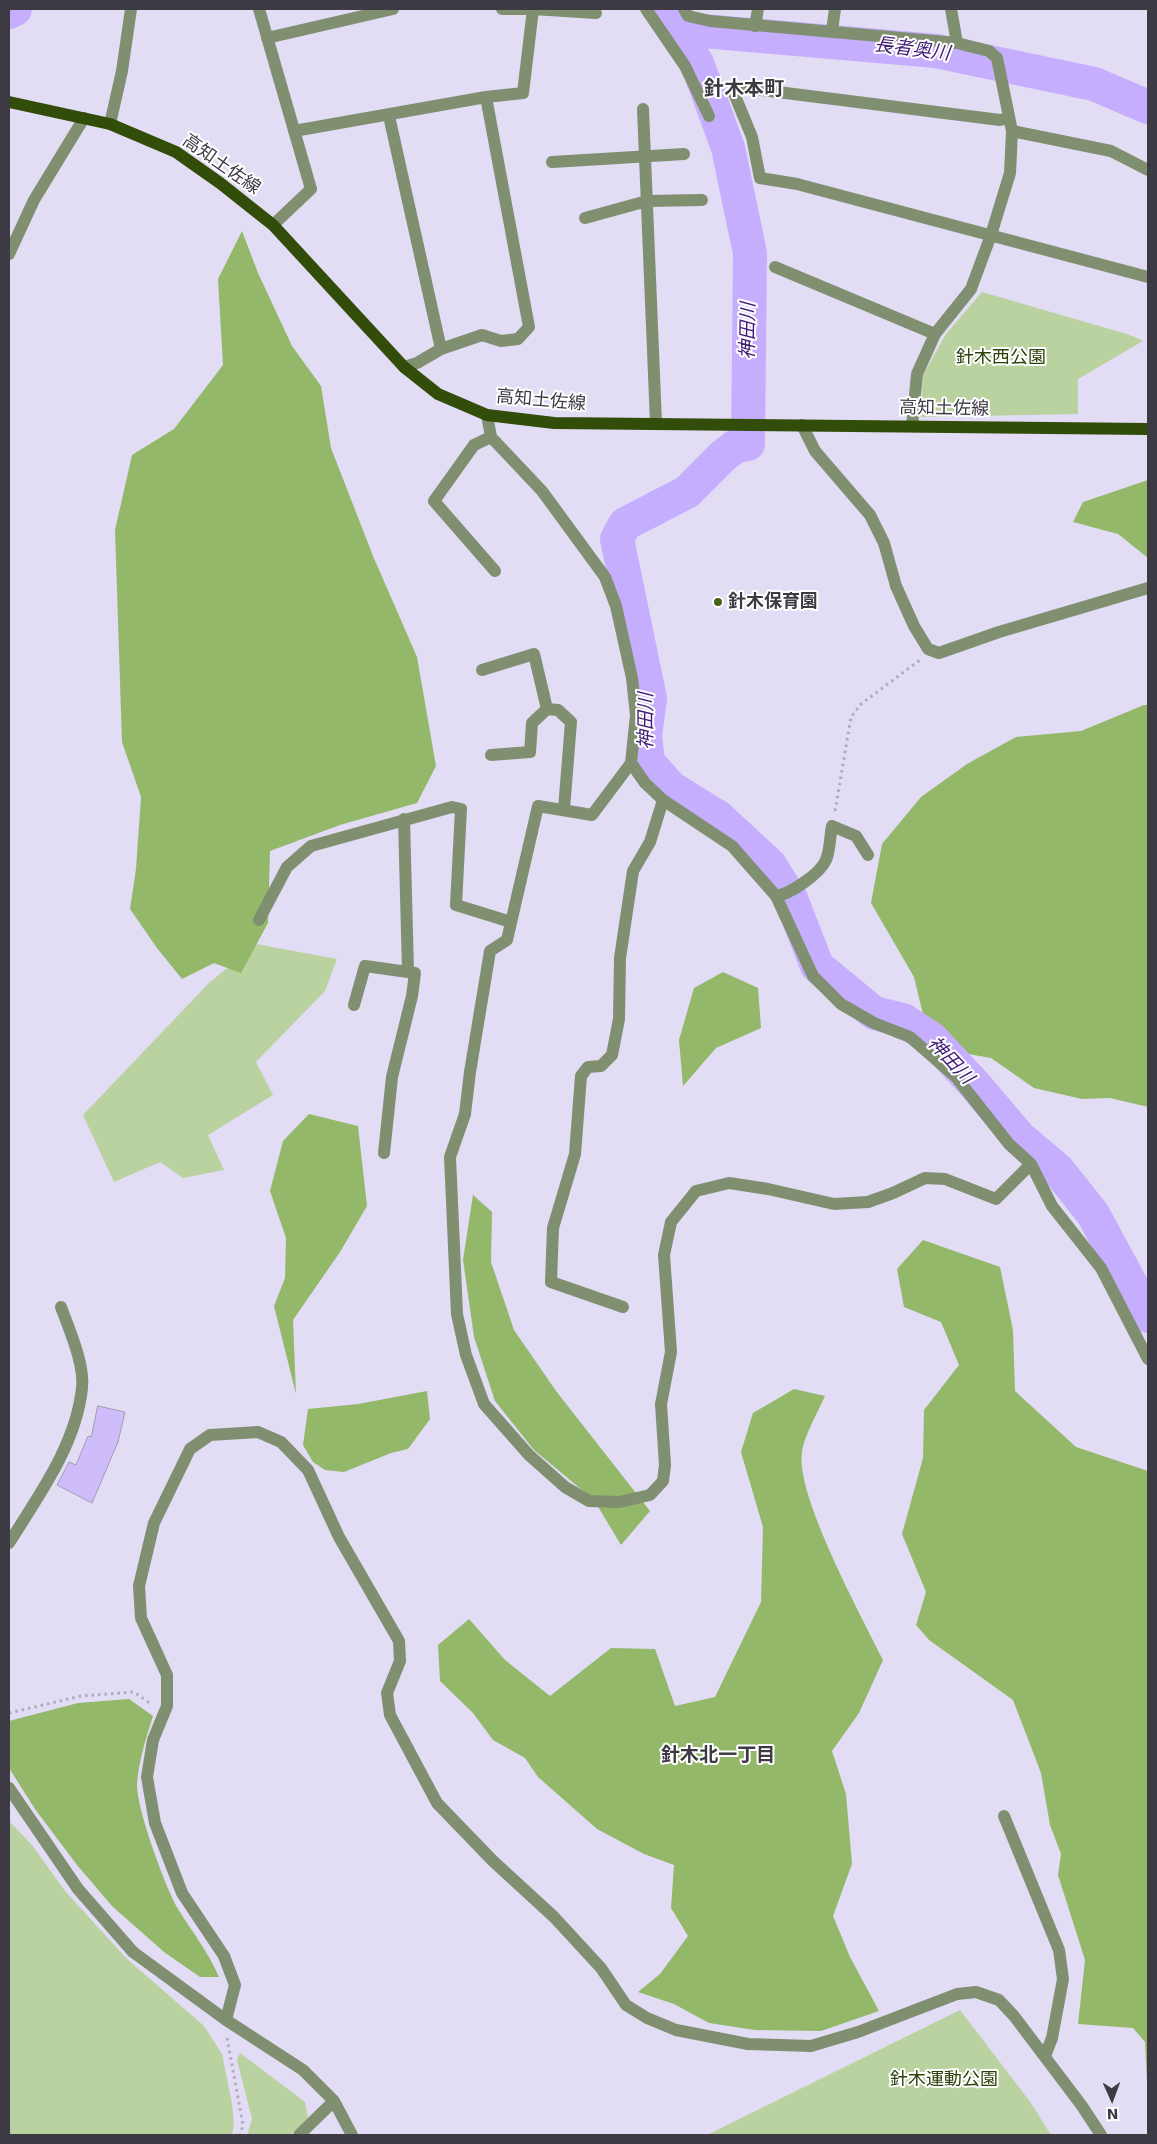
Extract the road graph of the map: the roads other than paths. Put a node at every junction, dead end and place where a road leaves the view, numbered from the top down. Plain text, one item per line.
1 (131, 9) edge
2 (259, 9) edge
3 (393, 9) edge
4 (502, 9) edge
5 (533, 9) edge
6 (646, 9) edge
7 (684, 9) edge
8 (758, 9) edge
9 (835, 9) edge
10 (951, 9) edge
11 (596, 13) dead end
12 (755, 26) junction
13 (832, 31) junction
14 (268, 38) junction
15 (956, 43) junction
16 (486, 97) junction
17 (9, 102) edge
18 (643, 109) dead end
19 (389, 116) junction
20 (709, 116) dead end
21 (84, 118) junction
22 (110, 124) junction
23 (1010, 124) junction
24 (294, 131) junction
25 (684, 154) dead end
26 (645, 156) junction
27 (552, 162) dead end
28 (1148, 170) edge
29 (702, 200) dead end
30 (647, 201) junction
31 (585, 218) dead end
32 (273, 225) junction
33 (991, 235) junction
34 (9, 254) edge
35 (775, 267) dead end
36 (1148, 277) edge
37 (935, 334) junction
38 (441, 349) junction
39 (404, 367) junction
40 (487, 415) junction
41 (656, 423) junction
42 (802, 425) junction
43 (912, 426) junction
44 (1148, 429) edge
45 (490, 437) junction
46 (495, 571) dead end
47 (1148, 588) edge
48 (482, 670) dead end
49 (547, 709) junction
50 (491, 755) dead end
51 (631, 763) junction
52 (663, 800) junction
53 (564, 809) junction
54 (404, 819) junction
55 (868, 855) dead end
56 (776, 896) junction
57 (259, 920) dead end
58 (511, 922) junction
59 (408, 971) junction
60 (354, 1005) dead end
61 (384, 1153) dead end
62 (1032, 1164) junction
63 (61, 1307) dead end
64 (623, 1307) dead end
65 (1148, 1359) edge
66 (9, 1542) edge
67 (9, 1788) edge
68 (1004, 1816) dead end
69 (226, 2020) junction
70 (1045, 2056) junction
71 (334, 2100) junction
72 (299, 2135) edge
73 (352, 2135) edge
74 (1101, 2135) edge

1 - 22 street
2 - 14 street
3 - 14 street
4 - 5 street
5 - 11 street
5 - 16 street
6 - 20 street
7 - 12 street
8 - 12 street
9 - 13 street
10 - 15 street
12 - 13 street
13 - 15 street
14 - 24 street
15 - 23 street
16 - 19 street
16 - 38 street
17 - 21 main road, 高知土佐線
18 - 26 street
19 - 24 street
19 - 38 street
21 - 22 main road, 高知土佐線
21 - 34 street
22 - 32 main road, 高知土佐線
23 - 28 street
23 - 33 street
23 - 33 street
24 - 32 street
25 - 26 street
26 - 27 street
26 - 30 street
29 - 30 street
30 - 31 street
30 - 41 street
32 - 39 main road, 高知土佐線
33 - 36 street
33 - 37 street
35 - 37 street
37 - 43 street
38 - 39 street
39 - 40 main road, 高知土佐線
40 - 41 main road, 高知土佐線
40 - 45 street
41 - 42 main road, 高知土佐線
42 - 43 main road, 高知土佐線
42 - 47 street
43 - 44 main road, 高知土佐線
45 - 46 street
45 - 51 street
48 - 49 street
49 - 50 street
49 - 53 street
51 - 52 street
51 - 53 street
52 - 56 street
52 - 64 street
53 - 58 street
54 - 57 street
54 - 58 street
54 - 59 street
55 - 56 street
56 - 62 street
58 - 62 street
59 - 60 street
59 - 61 street
62 - 65 street
63 - 66 street
67 - 69 street
68 - 70 street
69 - 70 street
69 - 71 street
70 - 74 street
71 - 72 street
71 - 73 street

